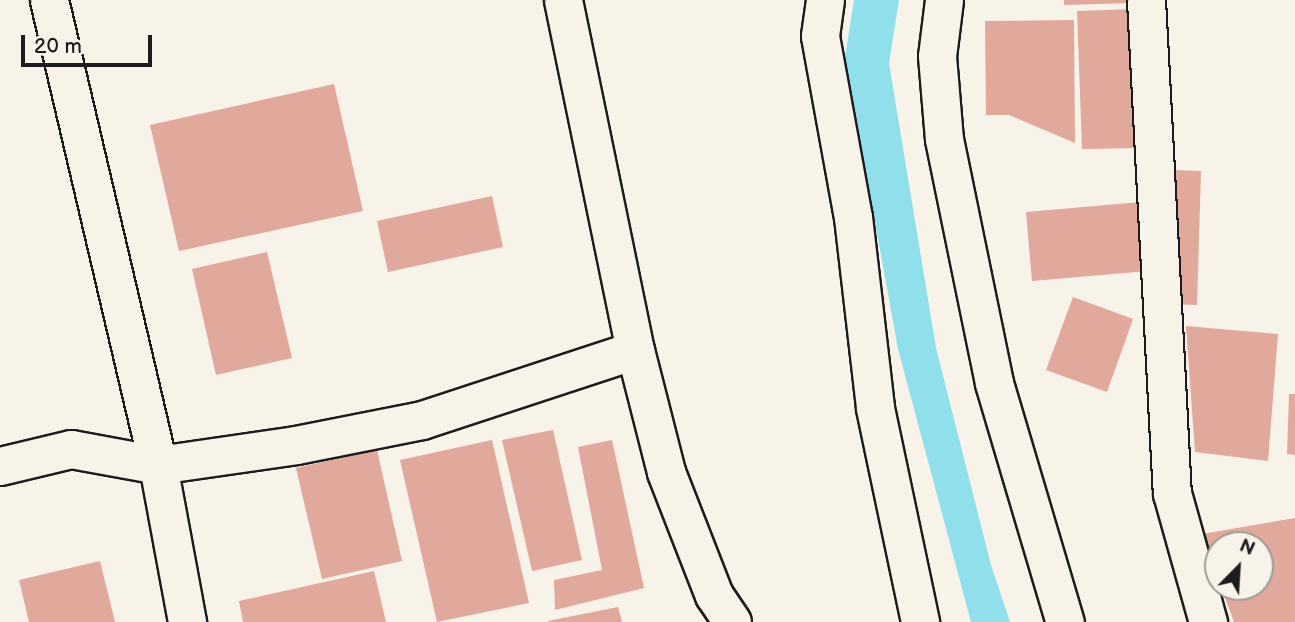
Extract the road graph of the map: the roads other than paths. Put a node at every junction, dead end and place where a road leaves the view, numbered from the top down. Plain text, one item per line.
1 (49, 0) edge
2 (563, 0) edge
3 (825, 0) edge
4 (944, 0) edge
5 (1146, 0) edge
6 (635, 350) junction
7 (158, 465) junction
8 (0, 466) edge
9 (187, 622) edge
10 (732, 622) edge
11 (920, 622) edge
12 (1065, 622) edge
13 (1208, 622) edge

1 - 7 street
2 - 6 street
3 - 11 street
4 - 12 street
5 - 13 street
6 - 7 street
6 - 10 street
7 - 8 street
7 - 9 street

